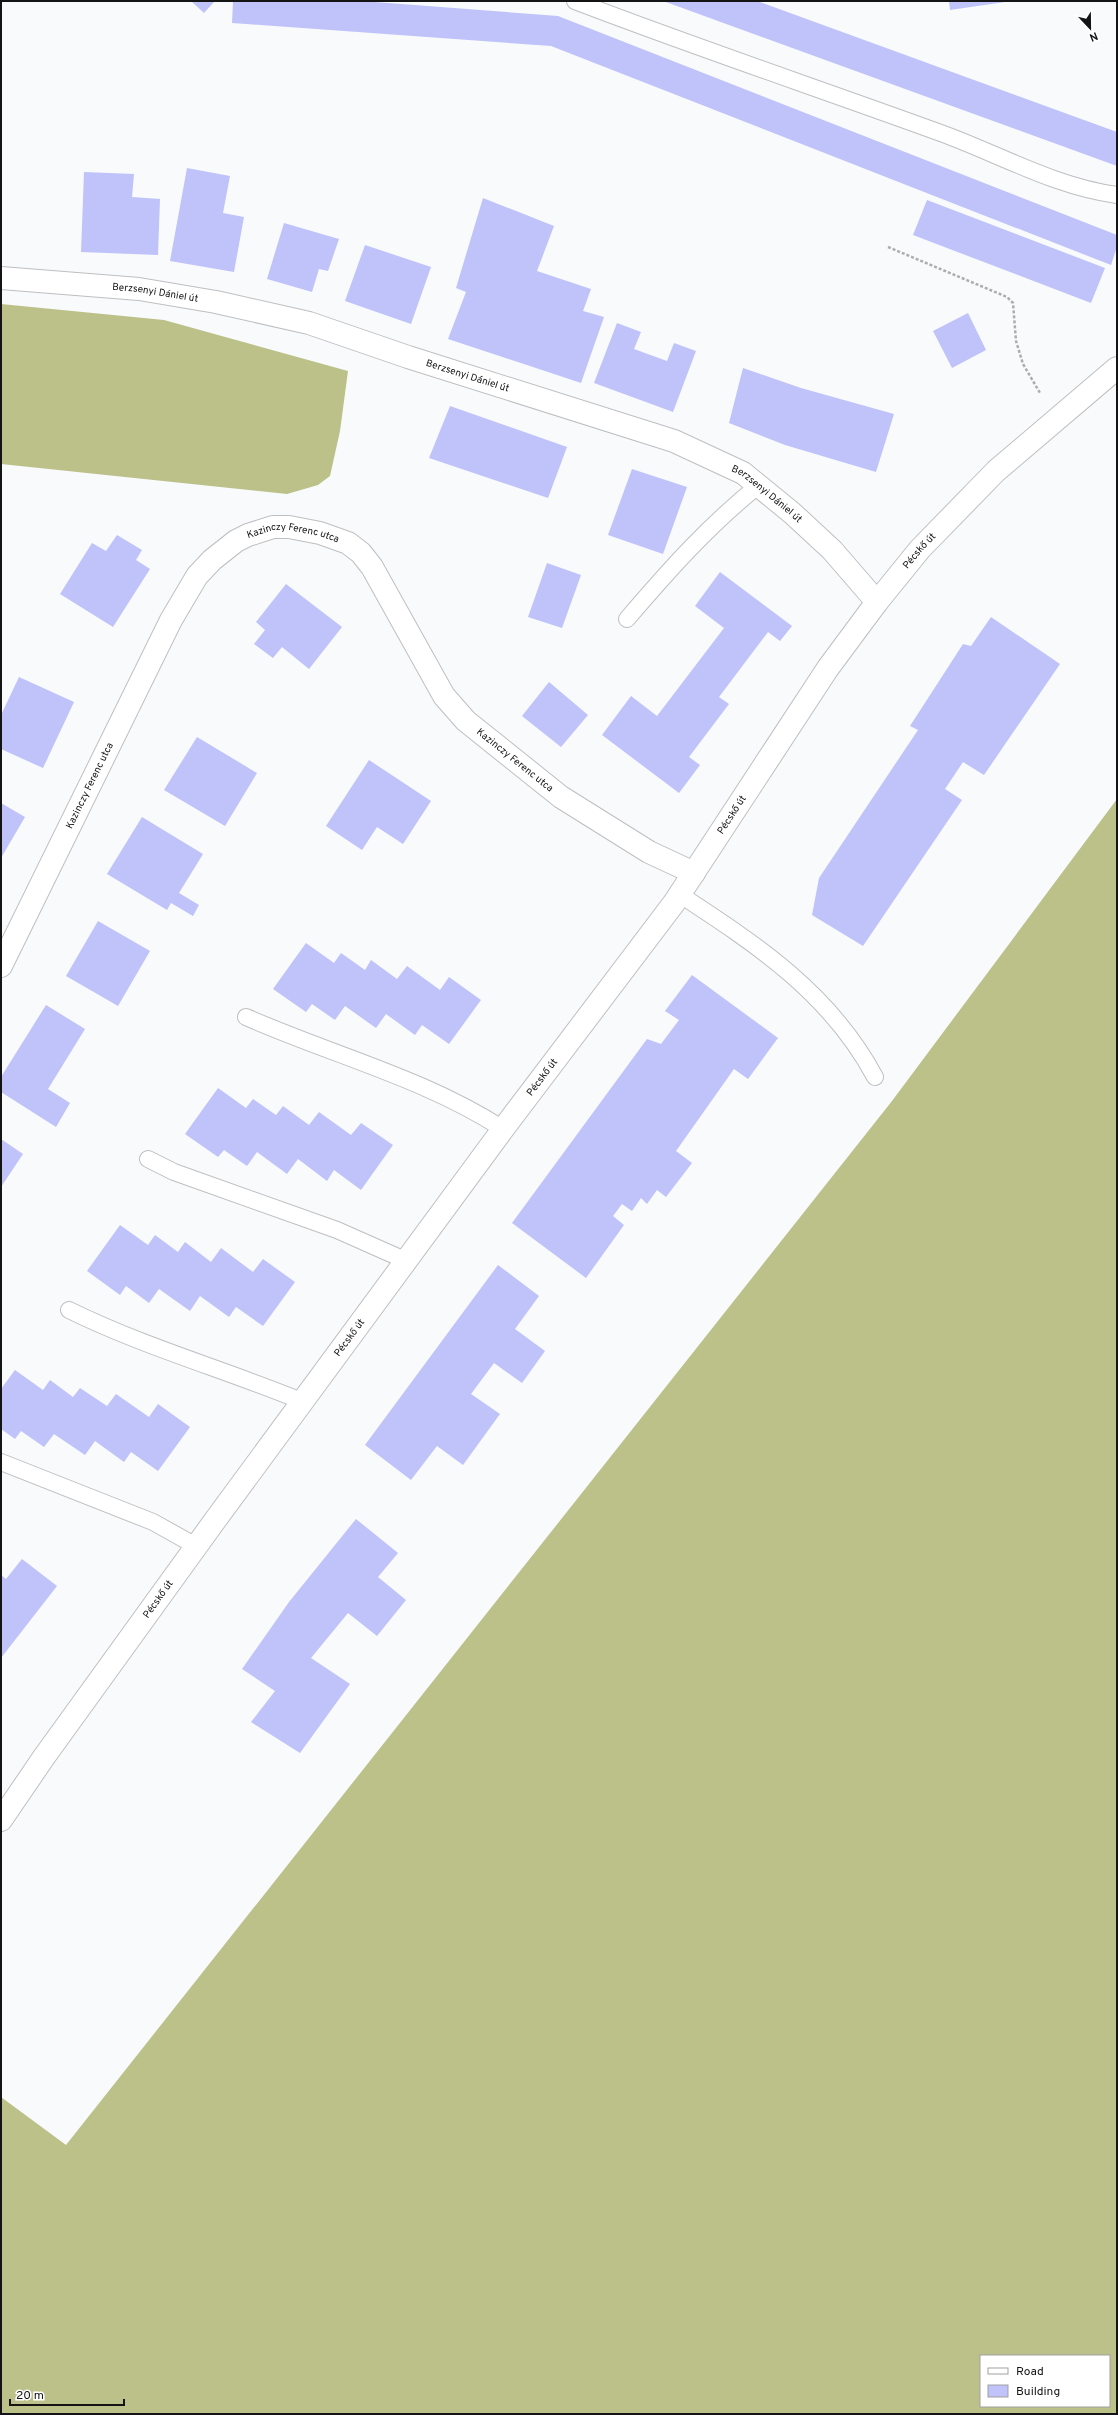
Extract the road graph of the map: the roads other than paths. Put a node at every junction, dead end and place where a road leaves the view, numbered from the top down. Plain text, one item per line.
1 (575, 1) edge
2 (1117, 195) edge
3 (1, 278) edge
4 (1117, 368) edge
5 (759, 486) junction
6 (877, 602) junction
7 (627, 619) dead end
8 (694, 873) junction
9 (679, 894) junction
10 (1, 966) edge
11 (246, 1017) dead end
12 (875, 1077) dead end
13 (503, 1129) junction
14 (148, 1159) dead end
15 (407, 1261) junction
16 (69, 1310) dead end
17 (304, 1402) junction
18 (1, 1462) edge
19 (196, 1546) junction
20 (1, 1820) edge

1 - 2 lane
3 - 5 street, Berzsenyi Dániel út
4 - 6 street, Pécskő út
5 - 6 street, Berzsenyi Dániel út
5 - 7 lane
6 - 8 street, Pécskő út
8 - 9 street, Pécskő út
8 - 10 street, Kazinczy Ferenc utca
9 - 12 lane
9 - 13 street, Pécskő út
11 - 13 lane
13 - 15 street, Pécskő út
14 - 15 lane
15 - 17 street, Pécskő út
16 - 17 lane
17 - 19 street, Pécskő út
18 - 19 lane
19 - 20 street, Pécskő út

